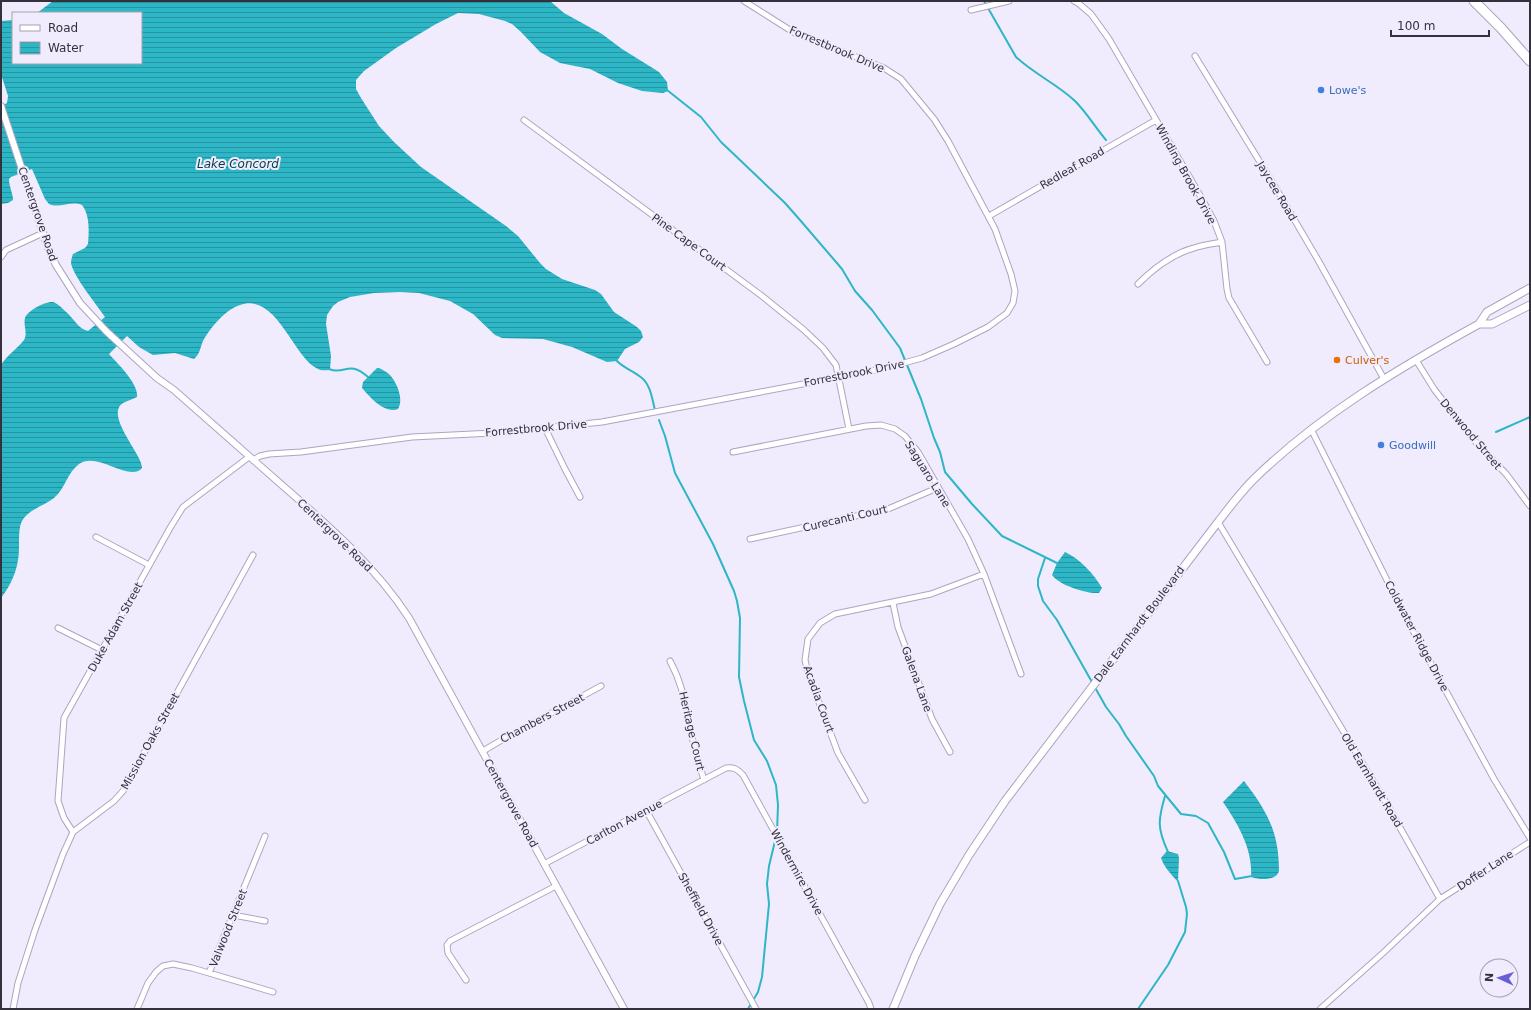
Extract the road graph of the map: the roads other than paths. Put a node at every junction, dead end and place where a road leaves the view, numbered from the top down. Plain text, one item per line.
1 (744, 1) edge
2 (1009, 1) edge
3 (1074, 1) edge
4 (1474, 1) edge
5 (971, 10) dead end
6 (1195, 56) dead end
7 (1530, 61) edge
8 (1, 106) edge
9 (524, 120) dead end
10 (1156, 120) junction
11 (989, 216) junction
12 (43, 233) junction
13 (1222, 242) junction
14 (1, 257) edge
15 (1138, 284) dead end
16 (1530, 288) edge
17 (1530, 305) edge
18 (1479, 324) junction
19 (1416, 360) junction
20 (1267, 362) dead end
21 (839, 377) junction
22 (1384, 379) junction
23 (545, 428) junction
24 (849, 429) junction
25 (1311, 429) junction
26 (733, 452) dead end
27 (251, 458) junction
28 (937, 488) junction
29 (580, 497) dead end
30 (1530, 506) edge
31 (1218, 522) junction
32 (96, 537) dead end
33 (750, 538) dead end
34 (253, 555) dead end
35 (149, 565) junction
36 (984, 574) junction
37 (893, 603) junction
38 (58, 628) dead end
39 (102, 650) junction
40 (670, 661) dead end
41 (1021, 674) dead end
42 (601, 686) dead end
43 (483, 751) junction
44 (950, 752) dead end
45 (704, 780) junction
46 (865, 800) dead end
47 (646, 810) junction
48 (73, 832) junction
49 (265, 836) dead end
50 (1530, 838) edge
51 (1530, 842) edge
52 (544, 864) junction
53 (556, 886) junction
54 (1440, 899) junction
55 (233, 915) junction
56 (265, 921) dead end
57 (210, 974) junction
58 (466, 980) dead end
59 (273, 992) dead end
60 (13, 1009) edge
61 (138, 1009) edge
62 (624, 1009) edge
63 (756, 1009) edge
64 (871, 1009) edge
65 (893, 1009) edge
66 (1320, 1009) edge

1 - 11 street, Forrestbrook Drive
2 - 5 street
3 - 10 street, Winding Brook Drive
4 - 7 highway
6 - 22 street, Jaycee Road
8 - 12 street, Centergrove Road
9 - 21 street, Pine Cape Court
10 - 11 street, Redleaf Road
10 - 13 street, Winding Brook Drive
11 - 21 street, Forrestbrook Drive
12 - 14 street
12 - 27 street, Centergrove Road
13 - 15 street
13 - 20 street, Winding Brook Drive
16 - 18 main road, Dale Earnhardt Boulevard
17 - 18 main road, Dale Earnhardt Boulevard
18 - 19 main road, Dale Earnhardt Boulevard
19 - 22 main road, Dale Earnhardt Boulevard
19 - 30 street, Denwood Street
21 - 23 street, Forrestbrook Drive
21 - 24 street, Pine Cape Court
22 - 25 main road, Dale Earnhardt Boulevard
23 - 27 street, Forrestbrook Drive
23 - 29 street
24 - 26 street, Saguaro Lane
24 - 28 street, Saguaro Lane
25 - 31 main road, Dale Earnhardt Boulevard
25 - 50 street, Coldwater Ridge Drive
27 - 35 street, Duke Adam Street
27 - 43 street, Centergrove Road
28 - 33 street, Curecanti Court
28 - 36 street, Saguaro Lane
31 - 54 street, Old Earnhardt Road
31 - 65 main road, Dale Earnhardt Boulevard
32 - 35 street
34 - 48 street, Mission Oaks Street
35 - 39 street, Duke Adam Street
36 - 37 street, Acadia Court
36 - 41 street, Saguaro Lane
37 - 44 street, Galena Lane
37 - 46 street, Acadia Court
38 - 39 street
39 - 48 street, Duke Adam Street
40 - 45 street, Heritage Court
42 - 43 street, Chambers Street
43 - 52 street, Centergrove Road
45 - 47 street, Carlton Avenue
45 - 64 street, Windermire Drive
47 - 52 street, Carlton Avenue
47 - 63 street, Sheffield Drive
48 - 60 street, Mission Oaks Street
49 - 55 street, Valwood Street
51 - 54 street, Doffer Lane
52 - 53 street, Centergrove Road
53 - 58 street
53 - 62 street, Centergrove Road
54 - 66 street
55 - 56 street
55 - 57 street, Valwood Street
57 - 59 street
57 - 61 street, Valwood Street

